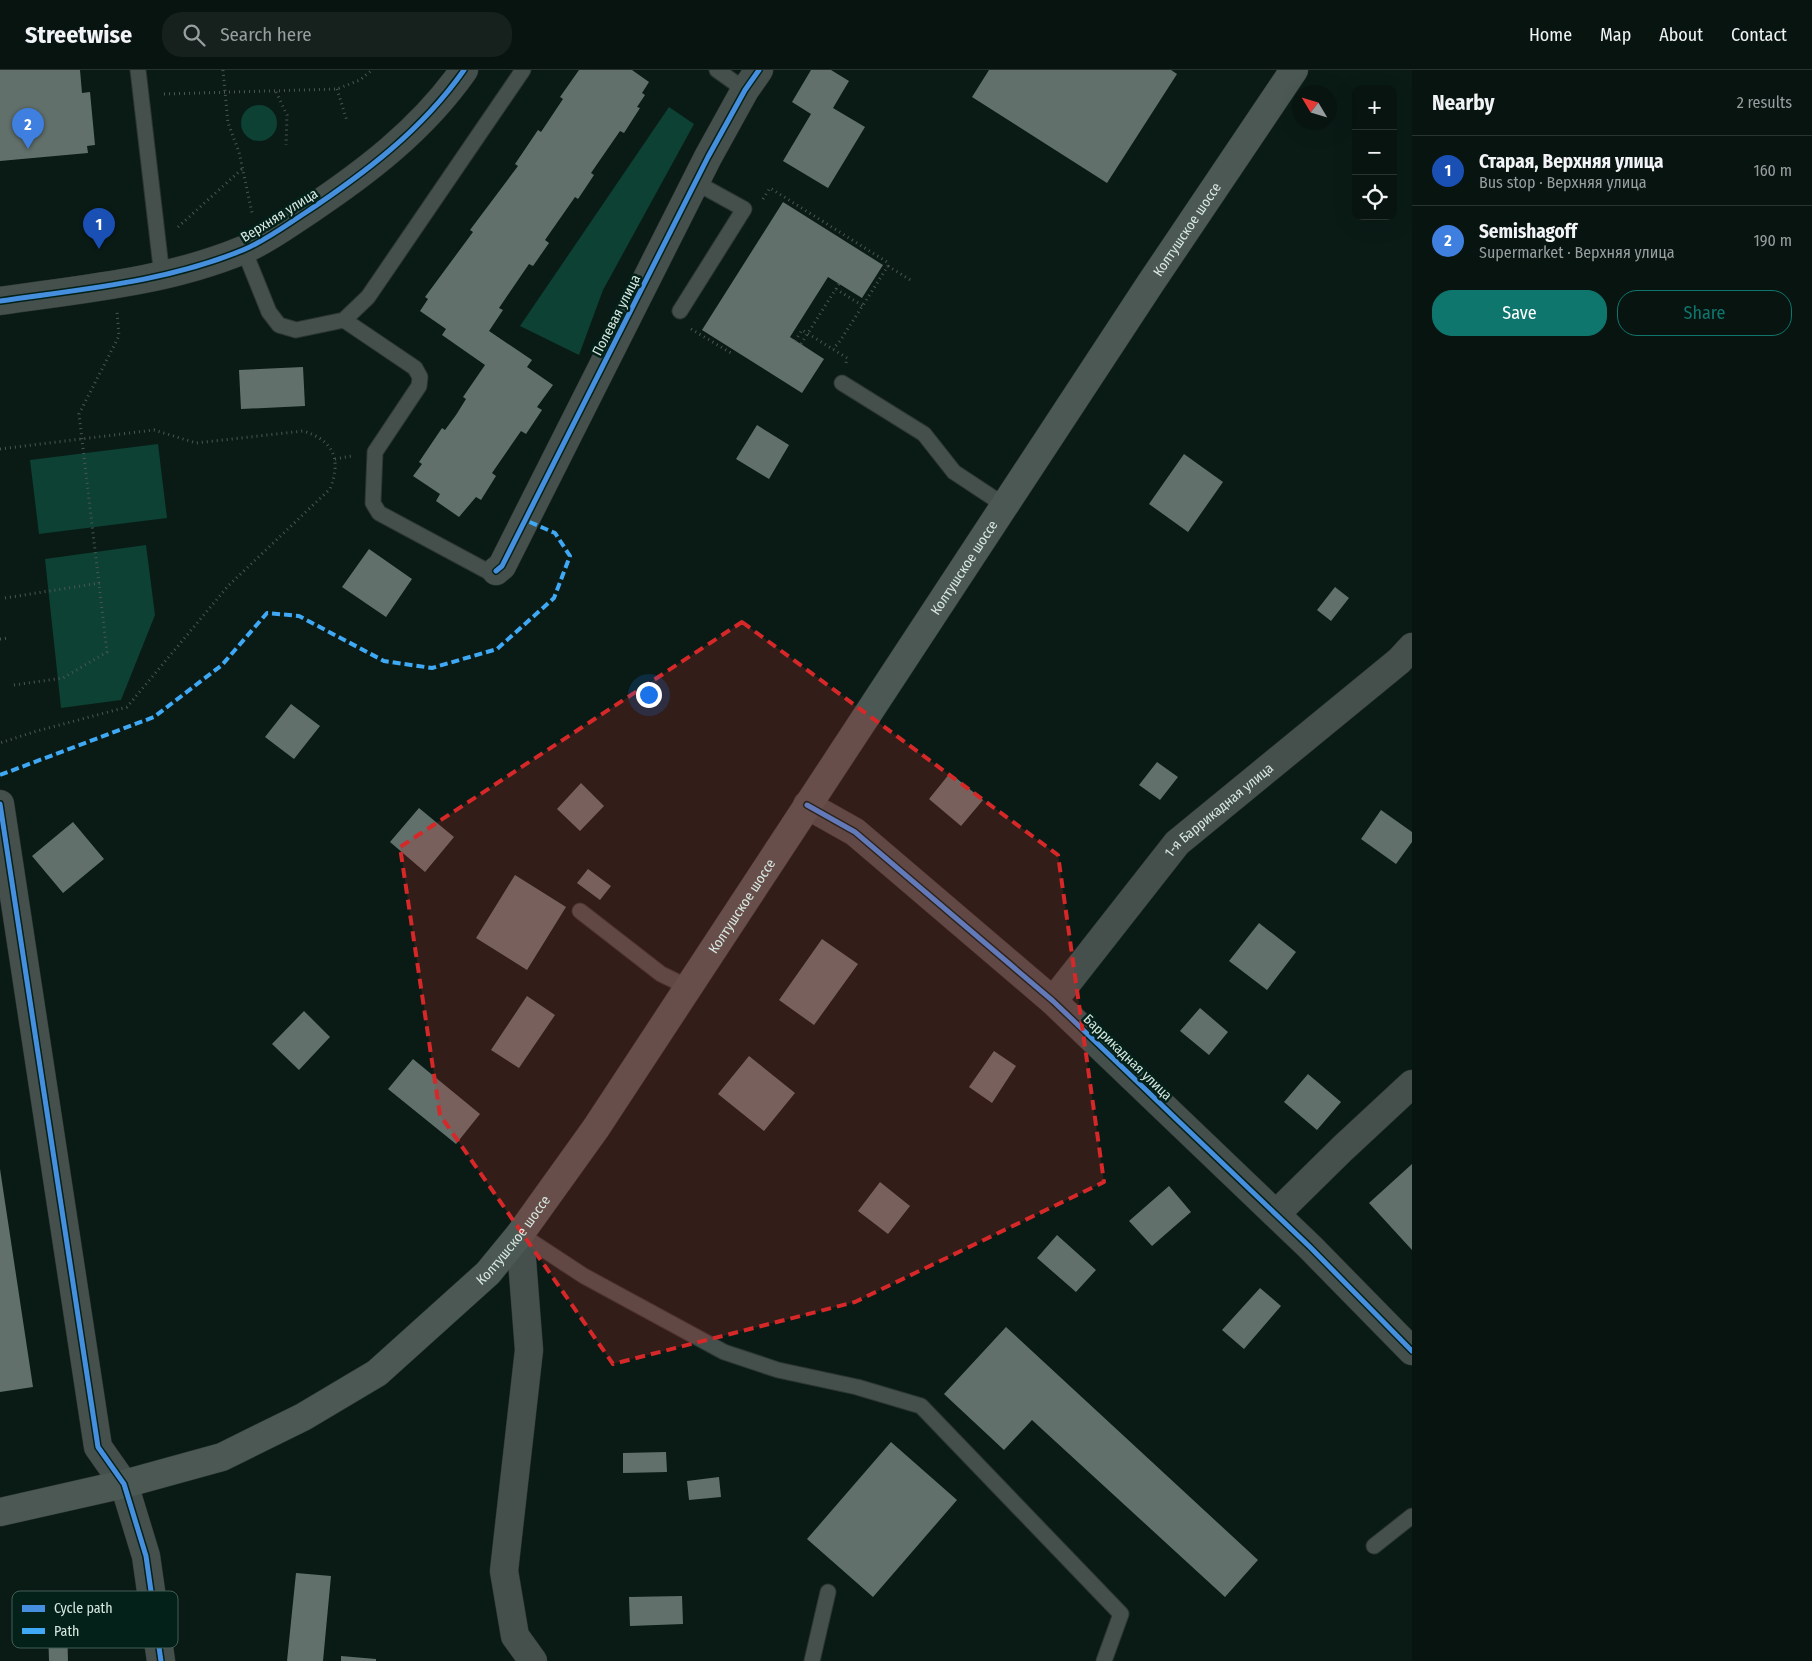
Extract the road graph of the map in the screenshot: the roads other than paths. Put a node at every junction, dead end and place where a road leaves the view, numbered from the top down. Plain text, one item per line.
1 (138, 70) edge
2 (464, 70) edge
3 (523, 70) edge
4 (718, 70) edge
5 (1294, 70) edge
6 (752, 80) edge
7 (695, 182) junction
8 (244, 250) junction
9 (162, 276) junction
10 (0, 301) edge
11 (680, 311) road end
12 (344, 320) junction
13 (842, 383) dead end
14 (1004, 505) junction
15 (496, 571) joint
16 (1412, 647) edge
17 (807, 805) junction
18 (1, 820) edge
19 (580, 911) dead end
20 (688, 987) junction
21 (1053, 1001) junction
22 (1412, 1084) edge
23 (1276, 1214) junction
24 (520, 1234) junction
25 (1412, 1351) edge
26 (124, 1484) junction
27 (0, 1512) edge
28 (1412, 1516) edge
29 (1374, 1546) dead end
30 (151, 1591) edge
31 (828, 1592) dead end
32 (159, 1648) edge
33 (161, 1661) edge
34 (533, 1661) edge
35 (812, 1661) edge
36 (1104, 1661) edge

1 - 9 lane
2 - 8 street, Верхняя улица
3 - 12 lane
4 - 6 lane
5 - 14 main road, Колтушское шоссе
6 - 7 street, Полевая улица
7 - 11 lane
7 - 15 street, Полевая улица
8 - 9 street, Верхняя улица
8 - 12 lane
9 - 10 street, Верхняя улица
12 - 15 lane
13 - 14 lane
14 - 17 main road, Колтушское шоссе
16 - 21 street, 1-я Баррикадная улица
17 - 20 main road, Колтушское шоссе
17 - 21 street, Баррикадная улица
18 - 26 street
19 - 20 lane
20 - 24 main road, Колтушское шоссе
21 - 23 street, Баррикадная улица
22 - 23 street
23 - 25 street, Баррикадная улица
24 - 26 main road, Колтушское шоссе
24 - 34 street
24 - 36 lane
26 - 27 main road, Колтушское шоссе
26 - 30 street
28 - 29 lane
31 - 35 lane
32 - 33 street

